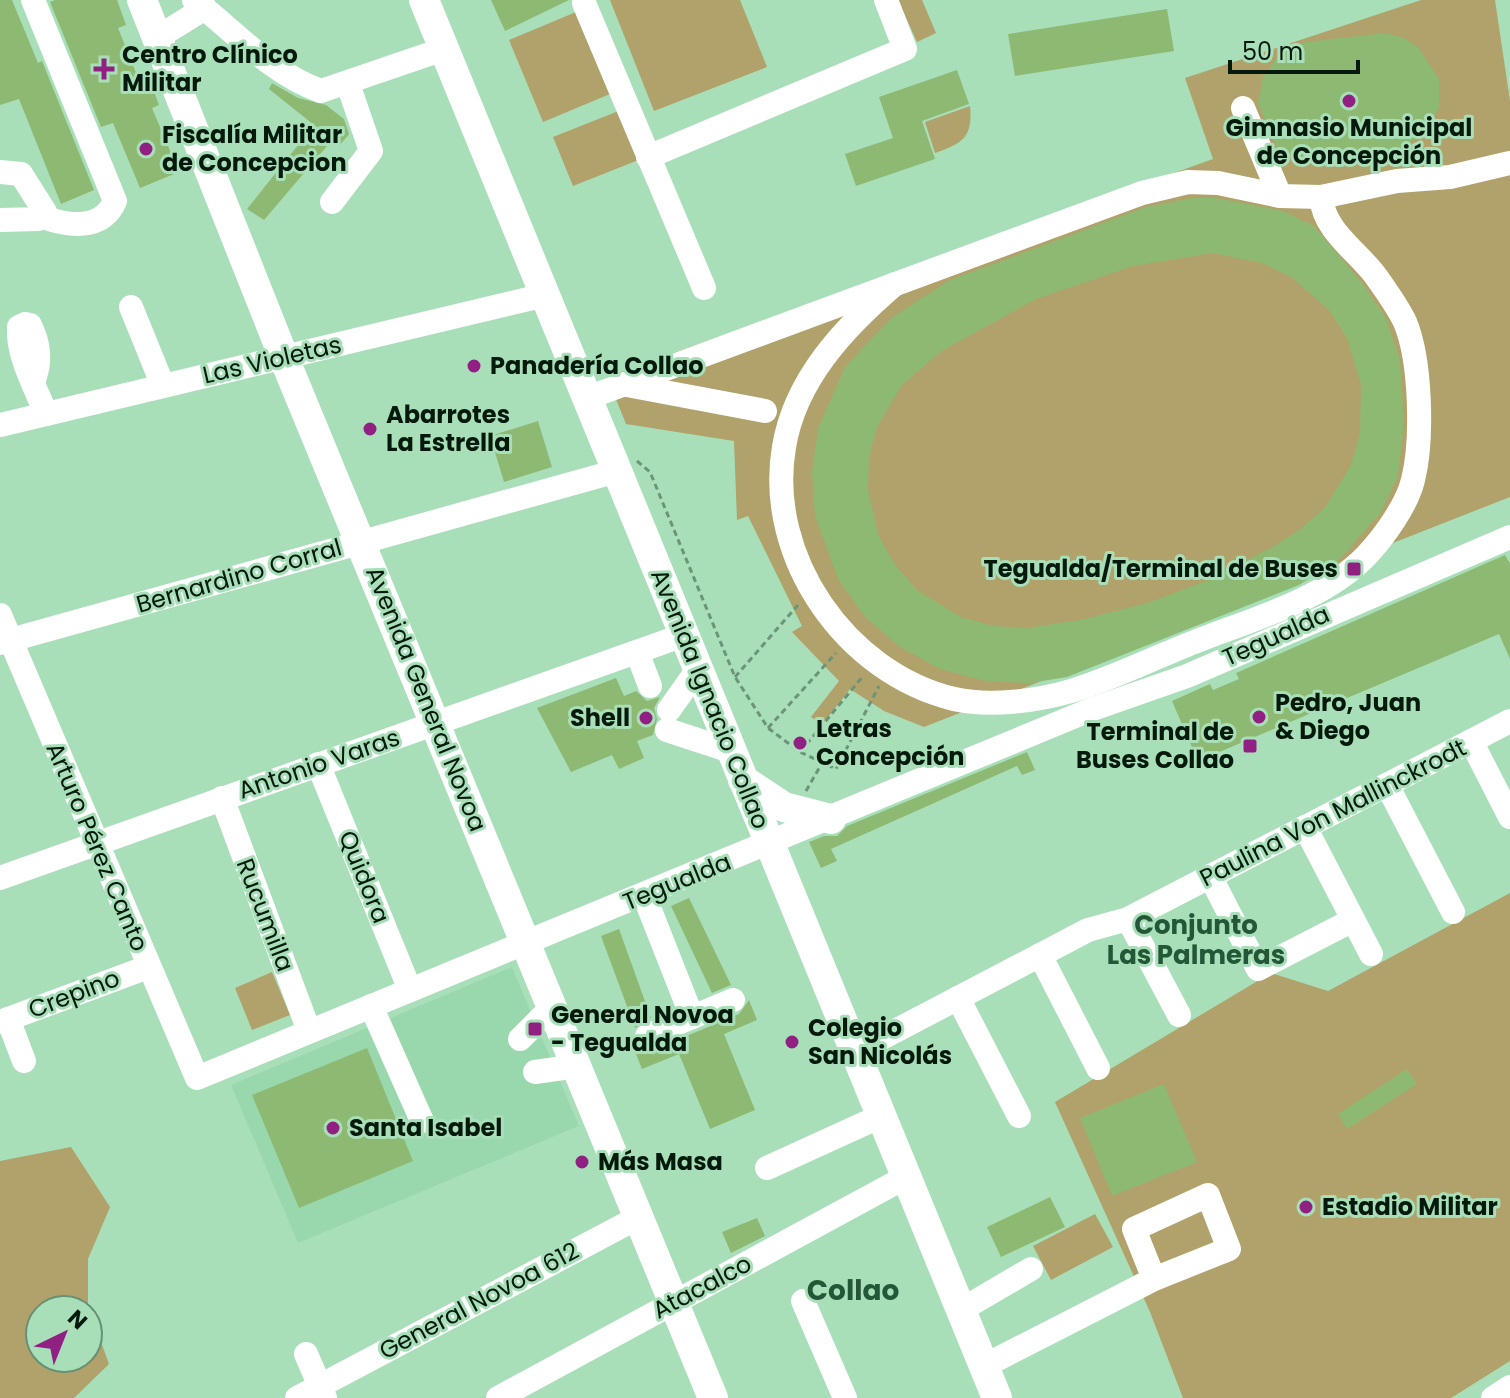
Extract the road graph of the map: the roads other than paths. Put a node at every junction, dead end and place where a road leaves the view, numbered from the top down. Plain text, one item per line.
1 (33, 0) edge
2 (142, 0) edge
3 (424, 0) edge
4 (886, 0) edge
5 (584, 3) dead end
6 (199, 4) edge
7 (155, 39) junction
8 (444, 49) junction
9 (348, 84) junction
10 (1243, 108) dead end
11 (648, 157) junction
12 (1510, 163) edge
13 (0, 172) edge
14 (1280, 196) junction
15 (1321, 197) junction
16 (332, 202) dead end
17 (43, 217) junction
18 (0, 220) edge
19 (895, 284) junction
20 (704, 288) dead end
21 (545, 295) junction
22 (131, 307) dead end
23 (284, 358) junction
24 (33, 382) dead end
25 (624, 384) junction
26 (163, 386) junction
27 (587, 398) junction
28 (765, 411) dead end
29 (46, 414) junction
30 (0, 425) edge
31 (617, 471) junction
32 (1510, 537) edge
33 (361, 542) junction
34 (0, 615) edge
35 (684, 635) junction
36 (5, 642) edge
37 (637, 652) junction
38 (698, 669) junction
39 (650, 686) dead end
40 (1510, 721) edge
41 (437, 723) junction
42 (1471, 741) junction
43 (731, 751) junction
44 (318, 764) junction
45 (743, 780) junction
46 (1387, 785) junction
47 (222, 798) junction
48 (1510, 817) edge
49 (831, 819) junction
50 (1305, 827) junction
51 (95, 843) junction
52 (769, 844) junction
53 (1210, 876) junction
54 (0, 878) edge
55 (644, 895) junction
56 (1453, 912) dead end
57 (1128, 919) junction
58 (1353, 920) junction
59 (526, 944) junction
60 (1371, 954) dead end
61 (1040, 955) junction
62 (148, 967) junction
63 (410, 990) junction
64 (958, 998) junction
65 (733, 1000) dead end
66 (371, 1006) junction
67 (552, 1007) junction
68 (1179, 1015) dead end
69 (692, 1017) junction
70 (4, 1021) edge
71 (309, 1031) junction
72 (647, 1036) dead end
73 (520, 1039) dead end
74 (855, 1052) junction
75 (24, 1061) dead end
76 (577, 1066) junction
77 (1098, 1068) dead end
78 (535, 1072) dead end
79 (197, 1078) joint
80 (881, 1116) junction
81 (1019, 1116) dead end
82 (422, 1121) dead end
83 (767, 1168) dead end
84 (906, 1177) junction
85 (639, 1217) junction
86 (1031, 1269) dead end
87 (1154, 1279) dead end
88 (803, 1301) dead end
89 (674, 1302) junction
90 (961, 1310) junction
91 (306, 1354) dead end
92 (984, 1366) junction
93 (1510, 1387) edge
94 (323, 1392) edge
95 (297, 1398) edge
96 (498, 1398) edge
97 (713, 1398) edge
98 (845, 1398) edge
99 (997, 1398) edge
100 (1493, 1398) edge

1 - 17 street
2 - 7 main road, Avenida General Novoa
3 - 8 main road, Avenida Ignacio Collao
4 - 11 street
5 - 11 street
6 - 7 street
6 - 9 street
7 - 23 main road, Avenida General Novoa
8 - 9 street
8 - 21 main road, Avenida Ignacio Collao
9 - 16 street
10 - 14 street
11 - 20 street
12 - 15 street
13 - 17 street
14 - 15 street
14 - 19 street
15 - 19 street
17 - 18 street
19 - 25 street
21 - 23 street, Las Violetas
21 - 27 main road, Avenida Ignacio Collao
22 - 26 street
23 - 26 street, Las Violetas
23 - 33 main road, Avenida General Novoa
24 - 29 street
25 - 27 street
25 - 28 street
26 - 29 street, Las Violetas
27 - 31 main road, Avenida Ignacio Collao
29 - 30 street, Las Violetas
31 - 33 street, Bernardino Corral
31 - 35 main road, Avenida Ignacio Collao
32 - 49 street, Tegualda
33 - 36 street, Bernardino Corral
33 - 41 main road, Avenida General Novoa
34 - 36 street, Arturo Pérez Canto
35 - 37 street, Antonio Varas
35 - 38 main road, Avenida Ignacio Collao
36 - 51 street, Arturo Pérez Canto
37 - 39 street
37 - 41 street, Antonio Varas
38 - 43 main road, Avenida Ignacio Collao
38 - 43 street
40 - 42 street, Paulina Von Mallinckrodt
41 - 44 street, Antonio Varas
41 - 59 main road, Avenida General Novoa
42 - 46 street, Paulina Von Mallinckrodt
42 - 48 street
43 - 45 main road, Avenida Ignacio Collao
44 - 47 street, Antonio Varas
44 - 63 street, Quidora
45 - 49 main road
45 - 52 main road, Avenida Ignacio Collao
46 - 50 street, Paulina Von Mallinckrodt
46 - 56 street
47 - 51 street, Antonio Varas
47 - 71 street, Rucumilla
49 - 52 street, Tegualda
50 - 53 street, Paulina Von Mallinckrodt
50 - 58 street
51 - 54 street, Antonio Varas
51 - 62 street, Arturo Pérez Canto
52 - 55 street, Tegualda
52 - 74 main road, Avenida Ignacio Collao
53 - 57 street, Paulina Von Mallinckrodt
53 - 58 street
55 - 59 street, Tegualda
55 - 69 street
57 - 61 street, Paulina Von Mallinckrodt
57 - 68 street
58 - 60 street
59 - 63 street, Tegualda
59 - 67 main road, Avenida General Novoa
61 - 64 street, Paulina Von Mallinckrodt
61 - 77 street
62 - 70 street, Crepino
62 - 79 street, Arturo Pérez Canto
63 - 66 street, Tegualda
64 - 74 street, Paulina Von Mallinckrodt
64 - 81 street
65 - 69 street
66 - 71 street, Tegualda
66 - 82 street
67 - 73 street
67 - 76 main road, Avenida General Novoa
69 - 72 street
70 - 75 street
71 - 79 street, Tegualda
74 - 80 main road, Avenida Ignacio Collao
76 - 78 street
76 - 85 main road, Avenida General Novoa
80 - 83 street
80 - 84 main road, Avenida Ignacio Collao
84 - 89 street, Atacalco
84 - 90 main road, Avenida Ignacio Collao
85 - 89 main road, Avenida General Novoa
85 - 94 street, General Novoa 612
86 - 90 street
87 - 92 street
88 - 98 street
89 - 96 street, Atacalco
89 - 97 main road, Avenida General Novoa
90 - 92 main road, Avenida Ignacio Collao
91 - 94 street
92 - 99 main road, Avenida Ignacio Collao
93 - 100 street
94 - 95 street, General Novoa 612

